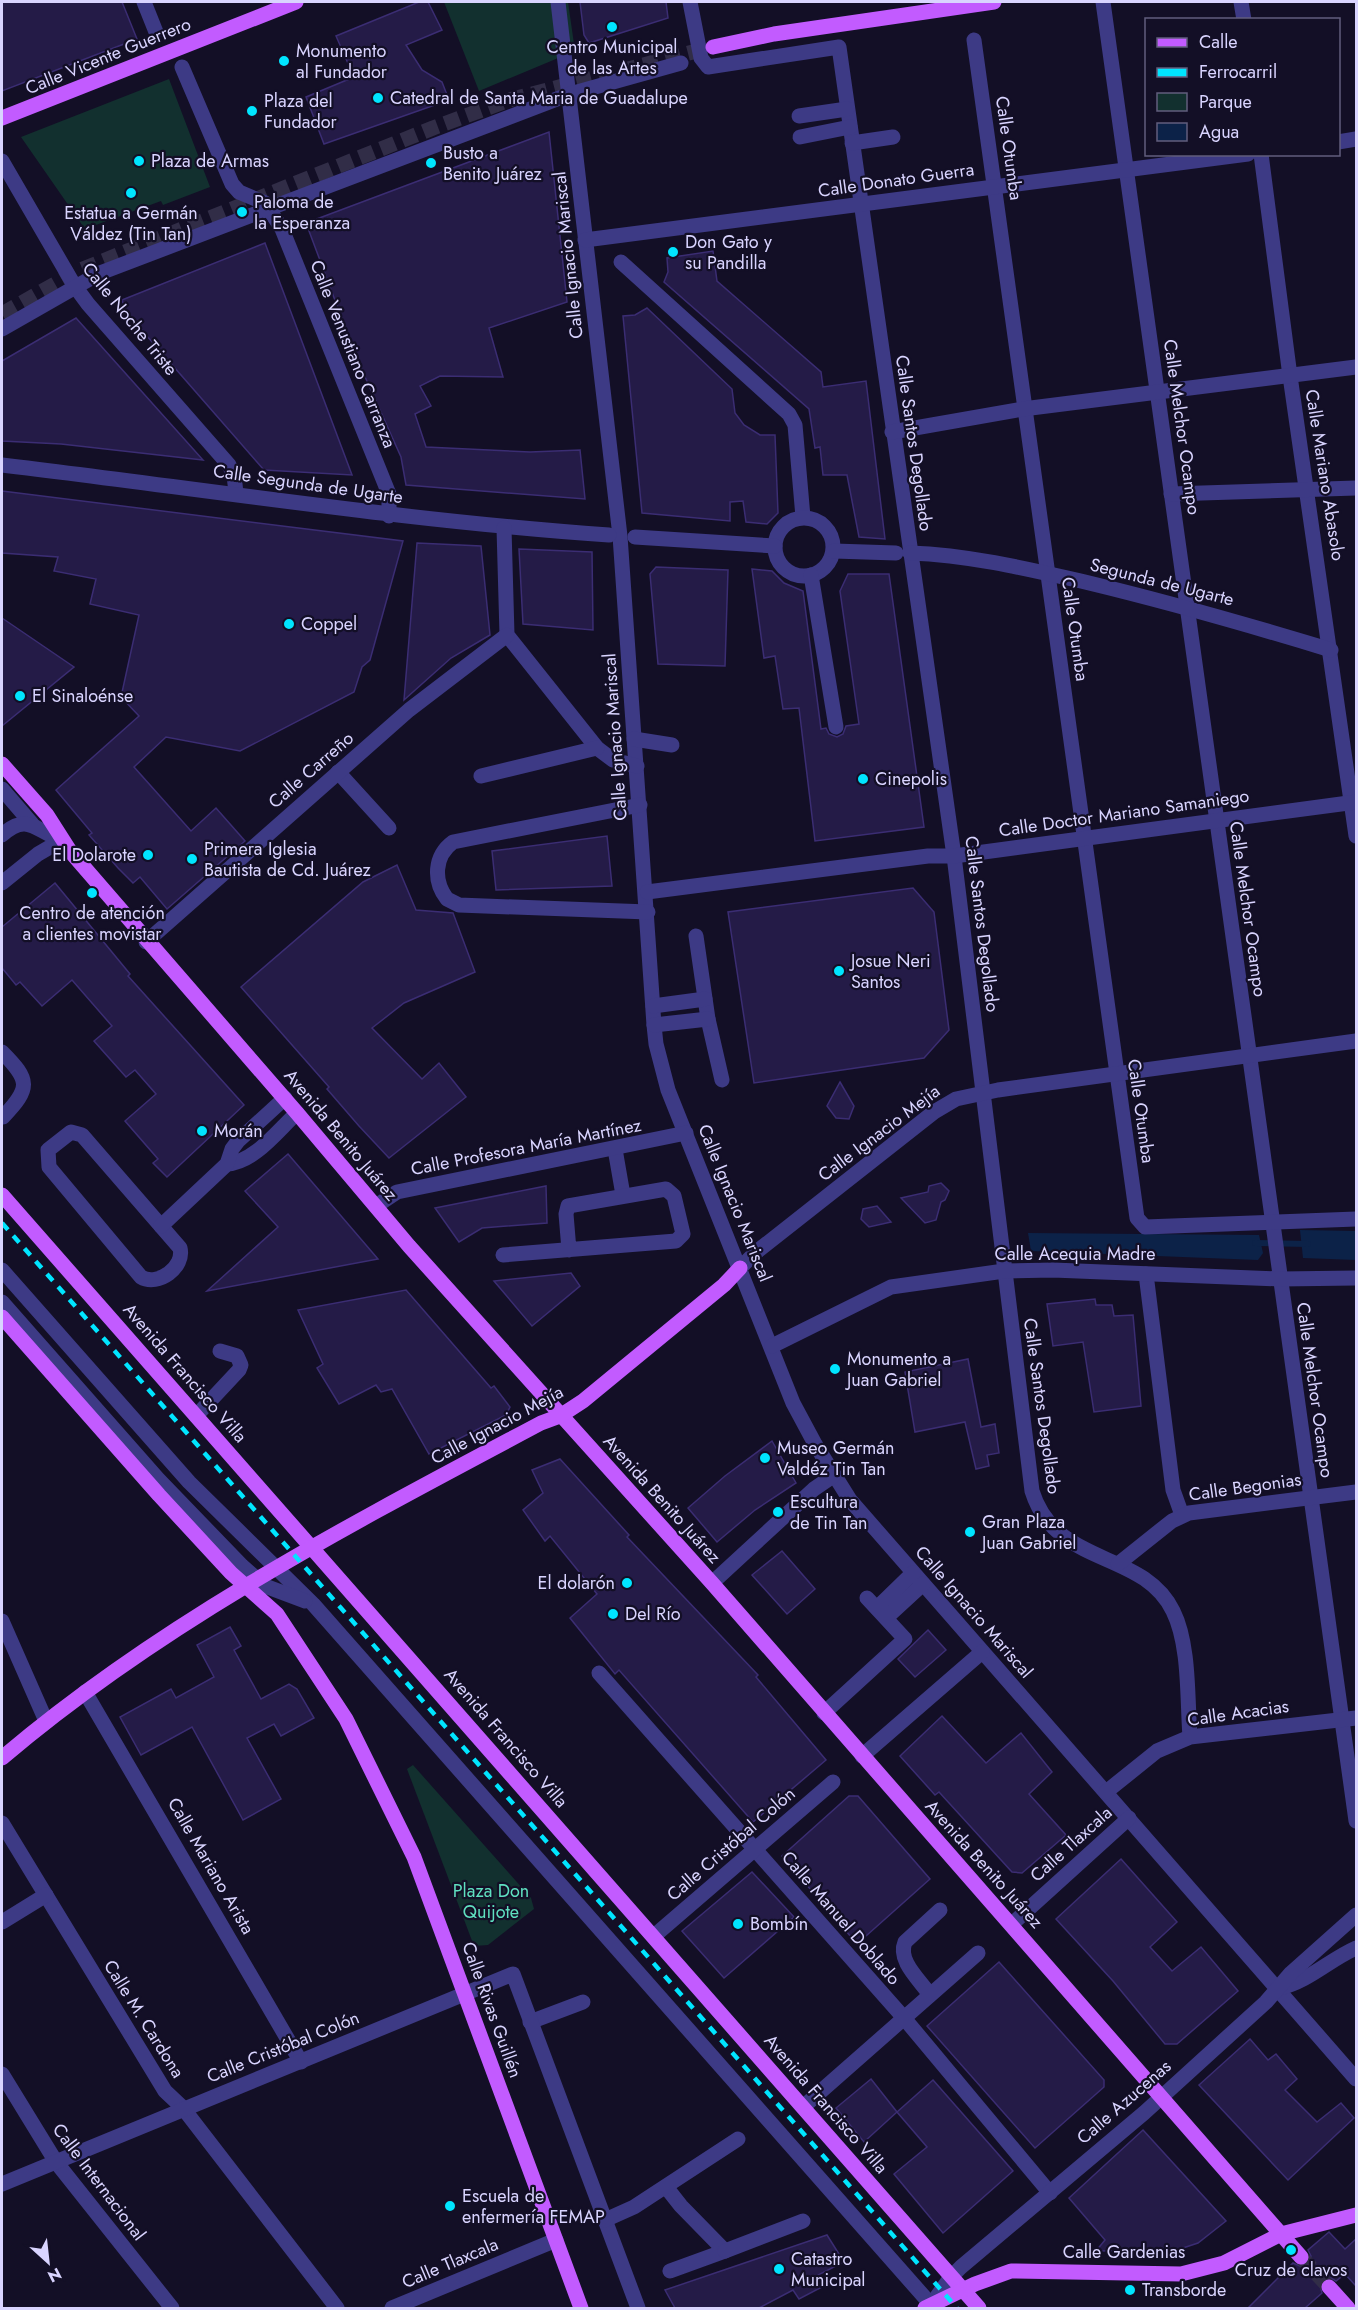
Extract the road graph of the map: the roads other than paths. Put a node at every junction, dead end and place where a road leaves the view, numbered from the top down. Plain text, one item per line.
1 (144, 2) edge
2 (296, 2) edge
3 (558, 2) edge
4 (690, 2) edge
5 (994, 2) edge
6 (1103, 2) edge
7 (1241, 2) edge
8 (1244, 18) edge
9 (156, 32) dead end
10 (974, 40) dead end
11 (713, 47) tunnel mouth
12 (681, 63) dead end
13 (182, 67) dead end
14 (570, 94) junction
15 (848, 109) junction
16 (799, 116) dead end
17 (2, 118) edge
18 (850, 127) junction
19 (800, 137) dead end
20 (893, 137) dead end
21 (1356, 139) edge
22 (1340, 142) edge
23 (852, 143) junction
24 (1234, 156) edge
25 (1261, 156) edge
26 (2, 161) edge
27 (1129, 171) junction
28 (994, 186) junction
29 (861, 206) junction
30 (271, 209) junction
31 (585, 240) junction
32 (621, 262) dead end
33 (74, 285) junction
34 (2, 329) edge
35 (1356, 367) edge
36 (1290, 376) junction
37 (1157, 391) junction
38 (1023, 409) junction
39 (892, 432) junction
40 (2, 465) edge
41 (1356, 488) edge
42 (1308, 490) junction
43 (236, 493) junction
44 (1171, 494) junction
45 (389, 516) junction
46 (803, 517) junction
47 (504, 528) junction
48 (609, 535) dead end
49 (635, 537) dead end
50 (774, 546) junction
51 (834, 551) junction
52 (903, 553) junction
53 (1048, 573) junction
54 (811, 576) junction
55 (1188, 606) junction
56 (507, 635) junction
57 (1331, 650) junction
58 (836, 727) dead end
59 (634, 739) junction
60 (672, 745) dead end
61 (597, 748) junction
62 (2, 764) edge
63 (637, 766) junction
64 (338, 772) junction
65 (481, 776) dead end
66 (2, 789) edge
67 (1354, 802) edge
68 (640, 805) junction
69 (1217, 819) junction
70 (32, 824) junction
71 (389, 828) dead end
72 (2, 835) edge
73 (1356, 836) edge
74 (1085, 838) junction
75 (62, 840) junction
76 (954, 856) junction
77 (2, 883) edge
78 (647, 891) junction
79 (648, 912) junction
80 (696, 936) dead end
81 (146, 942) junction
82 (705, 999) junction
83 (652, 1006) junction
84 (708, 1019) junction
85 (654, 1025) junction
86 (1356, 1041) edge
87 (2, 1052) edge
88 (1248, 1055) junction
89 (1116, 1073) junction
90 (722, 1080) dead end
91 (983, 1092) junction
92 (285, 1098) junction
93 (297, 1113) junction
94 (3, 1117) edge
95 (686, 1133) junction
96 (615, 1149) junction
97 (227, 1164) junction
98 (2, 1195) edge
99 (623, 1195) junction
100 (376, 1206) junction
101 (1356, 1219) edge
102 (1139, 1223) joint
103 (161, 1226) junction
104 (1273, 1226) junction
105 (569, 1250) junction
106 (503, 1255) dead end
107 (740, 1268) junction
108 (2, 1270) edge
109 (1004, 1271) junction
110 (1279, 1271) junction
111 (1146, 1274) junction
112 (1356, 1278) edge
113 (2, 1302) edge
114 (2, 1317) edge
115 (772, 1346) junction
116 (220, 1351) dead end
117 (196, 1416) junction
118 (560, 1416) junction
119 (833, 1476) junction
120 (1356, 1492) edge
121 (1310, 1498) junction
122 (1182, 1515) junction
123 (312, 1546) junction
124 (1118, 1564) junction
125 (276, 1569) junction
126 (918, 1579) junction
127 (712, 1583) junction
128 (251, 1584) junction
129 (313, 1604) junction
130 (2, 1621) edge
131 (982, 1652) junction
132 (598, 1673) dead end
133 (85, 1692) junction
134 (824, 1713) junction
135 (1350, 1718) edge
136 (46, 1720) junction
137 (1190, 1737) junction
138 (862, 1756) junction
139 (2, 1758) edge
140 (833, 1782) dead end
141 (1106, 1792) junction
142 (1129, 1818) junction
143 (1356, 1821) edge
144 (2, 1823) edge
145 (755, 1850) junction
146 (46, 1895) junction
147 (940, 1910) dead end
148 (1356, 1915) edge
149 (2, 1922) edge
150 (1012, 1924) junction
151 (654, 1936) junction
152 (1356, 1948) edge
153 (978, 1953) dead end
154 (513, 1974) joint
155 (1280, 1988) junction
156 (466, 1993) junction
157 (930, 1995) junction
158 (583, 2002) dead end
159 (904, 2018) junction
160 (530, 2022) junction
161 (301, 2062) junction
162 (2, 2074) edge
163 (1356, 2079) edge
164 (1162, 2097) junction
165 (803, 2107) junction
166 (183, 2108) junction
167 (738, 2139) dead end
168 (56, 2162) junction
169 (2, 2184) edge
170 (666, 2187) junction
171 (1050, 2193) junction
172 (1355, 2214) edge
173 (605, 2220) junction
174 (803, 2221) dead end
175 (1281, 2234) junction
176 (556, 2240) junction
177 (725, 2251) junction
178 (1301, 2257) tunnel mouth
179 (670, 2271) dead end
180 (950, 2278) junction
181 (1329, 2287) tunnel mouth
182 (962, 2291) junction
183 (1346, 2306) edge
184 (930, 2307) edge
185 (172, 2308) edge
186 (336, 2308) edge
187 (392, 2308) edge
188 (581, 2308) edge
189 (638, 2308) edge
190 (979, 2308) edge

1 - 9 street
2 - 17 main road, Calle Vicente Guerrero
3 - 14 street
4 - 15 street, Calle Santos Degollado
5 - 11 main road
6 - 27 street, Calle Melchor Ocampo
7 - 8 street
10 - 28 street, Calle Otumba
12 - 14 street
13 - 30 street
14 - 30 street
14 - 31 street, Calle Ignacio Mariscal
15 - 16 street
15 - 18 street, Calle Santos Degollado
18 - 19 street
18 - 23 street, Calle Santos Degollado
20 - 23 street
21 - 22 street
23 - 29 street, Calle Santos Degollado
24 - 27 street, Calle Donato Guerra
25 - 36 street, Calle Mariano Abasolo
26 - 33 street, Calle Noche Triste
27 - 28 street, Calle Donato Guerra
27 - 37 street, Calle Melchor Ocampo
28 - 29 street, Calle Donato Guerra
28 - 38 street, Calle Otumba
29 - 31 street, Calle Donato Guerra
29 - 39 street, Calle Santos Degollado
30 - 33 street
30 - 45 street, Calle Venustiano Carranza
31 - 59 street, Calle Ignacio Mariscal
32 - 46 street
33 - 34 street
33 - 43 street, Calle Noche Triste
35 - 36 street
36 - 37 street
36 - 42 street, Calle Mariano Abasolo
37 - 38 street
37 - 44 street, Calle Melchor Ocampo
38 - 39 street
38 - 53 street, Calle Otumba
39 - 52 street, Calle Santos Degollado
40 - 43 street, Calle Segunda de Ugarte
41 - 42 street
42 - 44 street
42 - 57 street, Calle Mariano Abasolo
43 - 45 street, Calle Segunda de Ugarte
44 - 55 street, Calle Melchor Ocampo
45 - 47 street, Calle Segunda de Ugarte
46 - 50 street
46 - 51 street
47 - 48 street, Calle Segunda de Ugarte
47 - 56 street
49 - 50 street
50 - 54 street
51 - 52 street, Segunda de Ugarte
51 - 54 street
52 - 53 street, Segunda de Ugarte
52 - 76 street, Calle Santos Degollado
53 - 55 street, Segunda de Ugarte
53 - 74 street, Calle Otumba
54 - 58 street
55 - 57 street, Segunda de Ugarte
55 - 69 street, Calle Melchor Ocampo
56 - 61 street
56 - 64 street, Calle Carreño
57 - 67 street, Calle Mariano Abasolo
59 - 60 street
59 - 63 street, Calle Ignacio Mariscal
61 - 63 street
61 - 65 street
62 - 75 main road, Avenida Benito Juárez
63 - 68 street, Calle Ignacio Mariscal
64 - 71 street
64 - 81 street, Calle Carreño
66 - 70 street
67 - 69 street, Calle Doctor Mariano Samaniego
67 - 73 street, Calle Mariano Abasolo
68 - 78 street, Calle Ignacio Mariscal
68 - 79 street
69 - 74 street, Calle Doctor Mariano Samaniego
69 - 88 street, Calle Melchor Ocampo
70 - 72 street
70 - 75 street
74 - 76 street, Calle Doctor Mariano Samaniego
74 - 89 street, Calle Otumba
75 - 77 street
75 - 81 main road, Avenida Benito Juárez
76 - 78 street, Calle Doctor Mariano Samaniego
76 - 91 street, Calle Santos Degollado
78 - 79 street, Calle Ignacio Mariscal
79 - 83 street, Calle Ignacio Mariscal
80 - 82 street
81 - 92 main road, Avenida Benito Juárez
82 - 83 street
82 - 84 street
83 - 85 street, Calle Ignacio Mariscal
84 - 85 street
84 - 90 street
85 - 95 street, Calle Ignacio Mariscal
86 - 88 street
87 - 94 street
88 - 89 street
88 - 104 street, Calle Melchor Ocampo
89 - 91 street
89 - 102 street, Calle Otumba
91 - 107 street, Calle Ignacio Mejía
91 - 109 street, Calle Santos Degollado
92 - 93 main road, Avenida Benito Juárez
92 - 97 street
93 - 97 street
93 - 100 main road, Avenida Benito Juárez
95 - 96 street, Calle Profesora María Martínez
95 - 107 street, Calle Ignacio Mariscal
96 - 99 street
96 - 100 street, Calle Profesora María Martínez
97 - 103 street
98 - 117 main road, Avenida Francisco Villa
99 - 105 street
99 - 105 street
100 - 118 main road, Avenida Benito Juárez
101 - 104 street, Calle Acequia Madre
102 - 104 street, Calle Acequia Madre
103 - 103 street
104 - 110 street, Calle Melchor Ocampo
105 - 106 street
107 - 115 street, Calle Ignacio Mariscal
107 - 118 main road, Calle Ignacio Mejía
108 - 125 street
109 - 111 street, Calle Acequia Madre
109 - 115 street, Calle Acequia Madre
109 - 124 street, Calle Santos Degollado
110 - 111 street, Calle Acequia Madre
110 - 112 street, Calle Acequia Madre
110 - 121 street, Calle Melchor Ocampo
111 - 122 street
113 - 128 street
114 - 128 main road
115 - 119 street, Calle Ignacio Mariscal
116 - 117 street
117 - 123 main road, Avenida Francisco Villa
118 - 123 main road, Calle Ignacio Mejía
118 - 127 main road, Avenida Benito Juárez
119 - 126 street, Calle Ignacio Mariscal
119 - 127 street
120 - 121 street, Calle Begonias
121 - 122 street, Calle Begonias
121 - 135 street, Calle Melchor Ocampo
122 - 124 street, Calle Begonias
123 - 125 main road, Calle Ignacio Mejía
123 - 151 main road, Avenida Francisco Villa
124 - 137 street, Calle Santos Degollado
125 - 128 main road, Calle Ignacio Mejía
125 - 129 street
126 - 131 street, Calle Ignacio Mariscal
126 - 134 street
127 - 134 main road, Avenida Benito Juárez
128 - 129 street
128 - 133 main road, Calle Ignacio Mejía
128 - 156 main road, Calle Rivas Guillén
129 - 184 street
130 - 136 street
131 - 138 street
131 - 141 street, Calle Ignacio Mariscal
132 - 145 street, Calle Manuel Doblado
133 - 136 main road, Calle Ignacio Mejía
133 - 161 street, Calle Mariano Arista
134 - 138 main road, Avenida Benito Juárez
135 - 137 street, Calle Acacias
135 - 143 street, Calle Melchor Ocampo
136 - 139 main road, Calle Ignacio Mejía
137 - 141 street, Calle Acacias
138 - 150 main road, Avenida Benito Juárez
140 - 145 street, Calle Cristóbal Colón
141 - 142 street, Calle Ignacio Mariscal
142 - 150 street, Calle Tlaxcala
142 - 155 street, Calle Ignacio Mariscal
144 - 146 street, Calle M. Cardona
145 - 151 street, Calle Cristóbal Colón
145 - 159 street, Calle Manuel Doblado
146 - 149 street
146 - 166 street, Calle M. Cardona
147 - 157 street
148 - 155 street
150 - 164 main road, Avenida Benito Juárez
151 - 165 main road, Avenida Francisco Villa
152 - 155 street, Calle Azucenas
153 - 157 street
154 - 156 street, Calle Cristóbal Colón
154 - 160 street, Calle Rivas Guillén
155 - 163 street, Calle Ignacio Mariscal
155 - 164 street, Calle Azucenas
156 - 161 street, Calle Cristóbal Colón
156 - 176 main road, Calle Rivas Guillén
157 - 159 street
158 - 160 street
159 - 165 street
159 - 171 street, Calle Manuel Doblado
160 - 173 street, Calle Rivas Guillén
161 - 166 street, Calle Cristóbal Colón
162 - 168 street, Calle Internacional
164 - 171 street, Calle Azucenas
164 - 175 main road, Avenida Benito Juárez
165 - 180 main road, Avenida Francisco Villa
166 - 168 street, Calle Cristóbal Colón
166 - 186 street, Calle M. Cardona
167 - 170 street
168 - 169 street, Calle Cristóbal Colón
168 - 185 street, Calle Internacional
170 - 173 street
170 - 177 street
171 - 180 street, Calle Azucenas
172 - 175 main road, Calle Gardenias
173 - 189 street, Calle Rivas Guillén
174 - 177 street
175 - 178 main road, Avenida Benito Juárez
175 - 182 main road, Calle Gardenias
176 - 187 street, Calle Tlaxcala
176 - 188 main road, Calle Rivas Guillén
177 - 179 street
180 - 182 main road, Avenida Francisco Villa
180 - 184 street, Calle Azucenas
181 - 183 main road
182 - 184 main road, Calle Gardenias
182 - 190 main road, Avenida Francisco Villa

